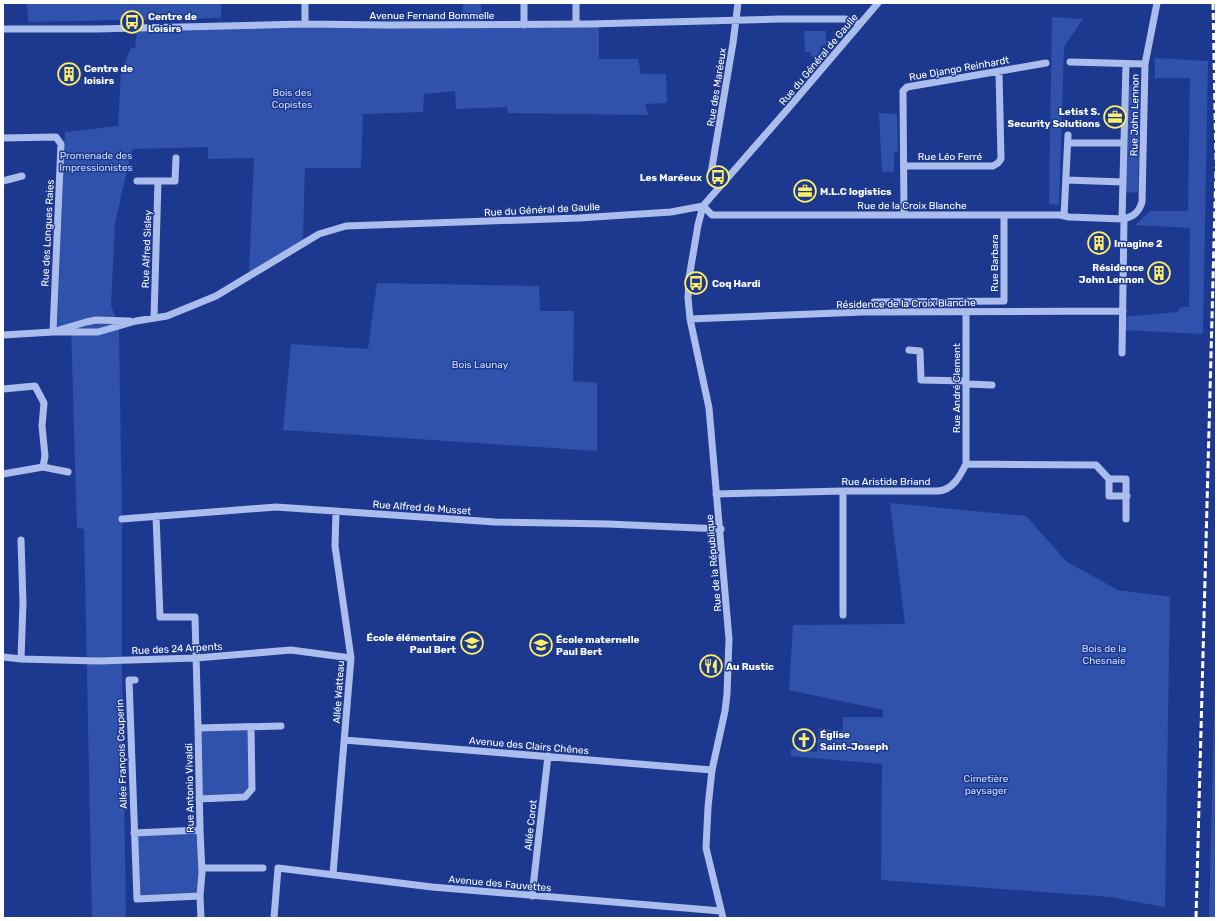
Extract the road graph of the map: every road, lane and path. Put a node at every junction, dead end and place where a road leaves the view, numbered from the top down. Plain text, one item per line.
1 (305, 3) edge
2 (524, 3) edge
3 (576, 3) edge
4 (738, 3) edge
5 (878, 3) edge
6 (1157, 3) edge
7 (737, 20) junction
8 (305, 24) junction
9 (576, 24) junction
10 (860, 24) junction
11 (524, 25) junction
12 (3, 29) edge
13 (1070, 62) dead end
14 (1046, 63) dead end
15 (1126, 64) junction
16 (1145, 64) junction
17 (999, 72) junction
18 (1068, 135) dead end
19 (3, 138) edge
20 (1068, 143) junction
21 (1124, 143) junction
22 (176, 158) dead end
23 (904, 166) junction
24 (711, 173) dead end
25 (22, 176) dead end
26 (1066, 180) junction
27 (3, 181) edge
28 (137, 181) dead end
29 (158, 181) junction
30 (1123, 182) junction
31 (703, 206) junction
32 (904, 215) junction
33 (1004, 215) junction
34 (1064, 216) junction
35 (1123, 219) junction
36 (874, 302) dead end
37 (1123, 310) junction
38 (966, 312) junction
39 (154, 318) junction
40 (690, 319) junction
41 (136, 321) junction
42 (52, 332) junction
43 (3, 335) edge
44 (909, 350) dead end
45 (1122, 353) dead end
46 (966, 382) junction
47 (992, 385) dead end
48 (3, 389) edge
49 (966, 464) junction
50 (43, 467) junction
51 (68, 472) dead end
52 (3, 474) edge
53 (1109, 479) junction
54 (843, 491) junction
55 (716, 494) junction
56 (1127, 496) junction
57 (336, 511) junction
58 (156, 516) junction
59 (122, 518) dead end
60 (1126, 519) dead end
61 (721, 529) junction
62 (21, 540) dead end
63 (843, 615) dead end
64 (3, 657) edge
65 (196, 658) junction
66 (351, 658) junction
67 (21, 659) junction
68 (135, 680) dead end
69 (281, 726) dead end
70 (251, 727) junction
71 (198, 728) junction
72 (344, 740) junction
73 (548, 756) junction
74 (712, 770) junction
75 (199, 799) junction
76 (200, 830) junction
77 (134, 833) junction
78 (202, 868) junction
79 (263, 868) dead end
80 (333, 874) junction
81 (200, 896) junction
82 (532, 896) junction
83 (722, 915) edge
84 (201, 918) edge
85 (274, 918) edge

1 - 8 street
2 - 11 street
3 - 9 street
4 - 7 street, Rue des Maréeux
5 - 10 street, Rue du Général de Gaulle
6 - 16 street, Rue John Lennon
7 - 9 street, Avenue Fernand Bommelle
7 - 10 street, Avenue Fernand Bommelle
7 - 24 street, Rue des Maréeux
8 - 11 street, Avenue Fernand Bommelle
8 - 12 street, Avenue Fernand Bommelle
9 - 11 street, Avenue Fernand Bommelle
10 - 31 street, Rue du Général de Gaulle
13 - 15 street
14 - 17 street, Rue Django Reinhardt
15 - 16 street
15 - 21 street
16 - 35 street, Rue John Lennon
17 - 23 street, Rue Django Reinhardt
17 - 23 street, Rue Léo Ferré
18 - 20 street
19 - 42 street, Rue des Longues Raies
20 - 21 street
20 - 26 street
21 - 30 street
22 - 29 street
23 - 32 street, Rue Django Reinhardt
25 - 27 street
26 - 30 street
26 - 34 street
28 - 29 street
29 - 39 street, Rue Alfred Sisley
30 - 35 street
31 - 32 street, Rue de la Croix Blanche
31 - 39 street, Rue du Général de Gaulle
31 - 40 street, Rue de la République
32 - 33 street, Rue de la Croix Blanche
33 - 34 street, Rue de la Croix Blanche
33 - 36 street, Rue Barbara
34 - 35 street, Rue de la Croix Blanche
35 - 37 street
37 - 38 street, Résidence de la Croix Blanche
37 - 45 street
38 - 40 street, Résidence de la Croix Blanche
38 - 46 street, Rue André Clement
39 - 41 street, Rue du Général de Gaulle
40 - 55 street, Rue de la République
41 - 42 street, Rue du Général de Gaulle
41 - 42 street, Rue du Général de Gaulle
42 - 43 street, Rue du Général de Gaulle
44 - 46 street
46 - 47 street
46 - 49 street, Rue André Clement
48 - 50 street
49 - 53 street
49 - 54 street, Rue Aristide Briand
50 - 51 street
50 - 52 street
53 - 56 street
53 - 56 street
54 - 55 street, Rue Aristide Briand
54 - 63 street
55 - 61 street, Rue de la République
56 - 60 street
57 - 58 street, Rue Alfred de Musset
57 - 61 street, Rue Alfred de Musset
57 - 66 street, Allée Watteau
58 - 59 street, Rue Alfred de Musset
58 - 65 street, Rue Antonio Vivaldi
61 - 74 street, Rue de la République
62 - 67 street
64 - 67 street, Rue des 24 Arpents
65 - 66 street, Rue des 24 Arpents
65 - 67 street, Rue des 24 Arpents
65 - 71 street, Rue Antonio Vivaldi
66 - 72 street, Allée Watteau
68 - 77 street, Allée François Couperin
69 - 70 street
70 - 71 street
70 - 75 street
71 - 75 street, Rue Antonio Vivaldi
72 - 73 street, Avenue des Clairs Chênes
72 - 80 street, Allée Watteau
73 - 74 street, Avenue des Clairs Chênes
73 - 82 street, Allée Corot
74 - 83 street, Rue de la République
75 - 76 street, Rue Antonio Vivaldi
76 - 77 street
76 - 78 street, Rue Antonio Vivaldi
77 - 81 street
78 - 79 street
78 - 81 street, Rue Antonio Vivaldi
80 - 82 street, Avenue des Fauvettes
80 - 85 street, Avenue des Fauvettes
81 - 84 street, Rue Antonio Vivaldi
82 - 83 street, Avenue des Fauvettes

